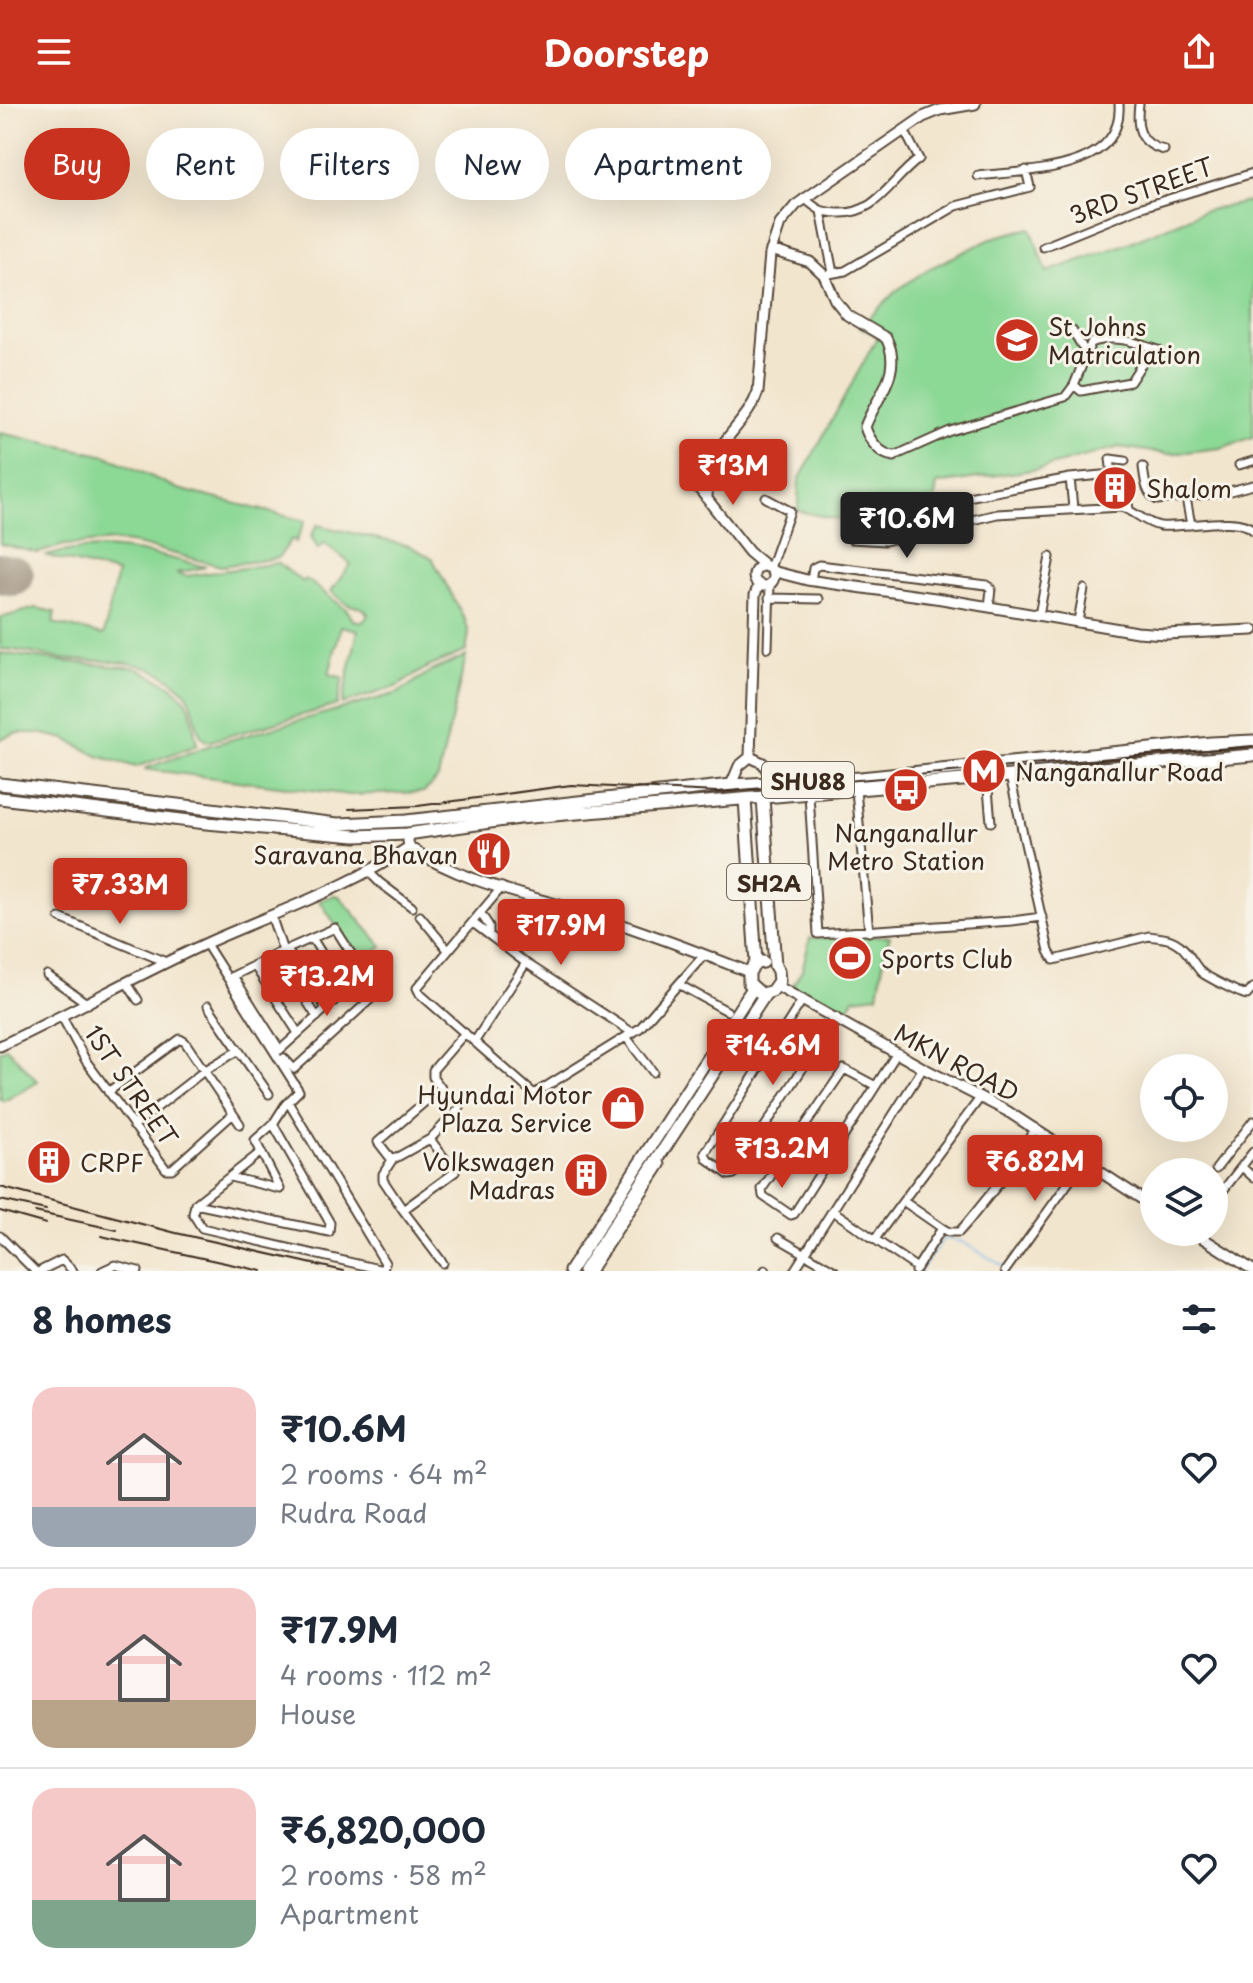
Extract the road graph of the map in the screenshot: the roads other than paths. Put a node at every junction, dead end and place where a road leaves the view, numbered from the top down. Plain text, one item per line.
1 (975, 104) edge
2 (1119, 104) edge
3 (1140, 104) edge
4 (904, 130) junction
5 (1164, 150) dead end
6 (1026, 170) junction
7 (1253, 173) edge
8 (978, 176) dead end
9 (804, 198) junction
10 (821, 211) junction
11 (1043, 247) dead end
12 (771, 250) junction
13 (828, 274) junction
14 (1072, 330) dead end
15 (1086, 353) junction
16 (1074, 385) junction
17 (894, 456) joint
18 (1125, 461) dead end
19 (1253, 461) edge
20 (1239, 465) dead end
21 (1143, 467) dead end
22 (1105, 475) junction
23 (1070, 478) junction
24 (693, 481) dead end
25 (1253, 485) edge
26 (1125, 487) dead end
27 (766, 498) dead end
28 (1186, 498) junction
29 (707, 499) junction
30 (946, 501) dead end
31 (1109, 507) junction
32 (1073, 508) junction
33 (1129, 509) junction
34 (1191, 525) junction
35 (1253, 530) edge
36 (851, 539) dead end
37 (749, 552) junction
38 (1050, 557) dead end
39 (770, 568) junction
40 (755, 571) junction
41 (880, 573) junction
42 (809, 581) junction
43 (767, 584) junction
44 (1084, 589) dead end
45 (878, 590) junction
46 (769, 598) junction
47 (819, 599) dead end
48 (989, 607) junction
49 (1039, 615) junction
50 (1078, 621) junction
51 (1252, 627) edge
52 (768, 648) dead end
53 (1253, 741) edge
54 (1235, 742) junction
55 (1253, 755) edge
56 (1237, 756) junction
57 (750, 757) junction
58 (1010, 776) junction
59 (987, 778) junction
60 (773, 782) junction
61 (0, 784) edge
62 (731, 785) junction
63 (856, 790) junction
64 (809, 795) junction
65 (0, 798) edge
66 (763, 798) junction
67 (745, 799) junction
68 (991, 822) dead end
69 (338, 829) junction
70 (407, 834) junction
71 (367, 870) junction
72 (502, 887) junction
73 (412, 907) dead end
74 (481, 914) junction
75 (271, 915) junction
76 (420, 916) dead end
77 (1042, 917) junction
78 (60, 918) dead end
79 (473, 923) junction
80 (869, 932) junction
81 (489, 935) junction
82 (312, 938) junction
83 (206, 944) junction
84 (448, 950) junction
85 (282, 952) junction
86 (704, 955) junction
87 (168, 963) junction
88 (526, 963) junction
89 (254, 965) junction
90 (775, 966) junction
91 (753, 968) junction
92 (364, 974) junction
93 (47, 975) dead end
94 (127, 983) junction
95 (680, 985) junction
96 (777, 986) junction
97 (753, 988) junction
98 (1253, 988) edge
99 (345, 991) junction
100 (766, 993) junction
101 (803, 999) junction
102 (138, 1000) dead end
103 (88, 1004) junction
104 (208, 1006) dead end
105 (326, 1008) junction
106 (727, 1011) dead end
107 (62, 1017) junction
108 (317, 1017) junction
109 (836, 1017) junction
110 (298, 1033) junction
111 (465, 1033) junction
112 (629, 1035) junction
113 (475, 1041) junction
114 (0, 1046) edge
115 (239, 1050) junction
116 (280, 1050) junction
117 (897, 1053) junction
118 (923, 1068) junction
119 (204, 1071) junction
120 (653, 1072) dead end
121 (876, 1086) junction
122 (108, 1092) junction
123 (269, 1094) dead end
124 (980, 1098) junction
125 (288, 1102) junction
126 (460, 1108) dead end
127 (233, 1114) junction
128 (1253, 1121) edge
129 (240, 1124) dead end
130 (273, 1124) junction
131 (133, 1126) junction
132 (1035, 1128) junction
133 (430, 1139) junction
134 (261, 1152) junction
135 (656, 1152) junction
136 (1253, 1152) edge
137 (1224, 1158) edge
138 (392, 1160) junction
139 (1084, 1161) junction
140 (1242, 1167) junction
141 (230, 1177) junction
142 (1253, 1177) edge
143 (1228, 1184) edge
144 (1140, 1198) edge
145 (903, 1201) junction
146 (195, 1204) junction
147 (403, 1210) junction
148 (833, 1211) junction
149 (942, 1228) junction
150 (0, 1236) edge
151 (778, 1238) dead end
152 (875, 1239) junction
153 (1215, 1246) edge
154 (805, 1254) junction
155 (443, 1263) dead end
156 (916, 1269) edge
157 (1253, 1270) edge
158 (38, 1271) edge
159 (73, 1271) edge
160 (102, 1271) edge
161 (138, 1271) edge
162 (570, 1271) edge
163 (584, 1271) edge
164 (590, 1271) edge
165 (794, 1271) edge
166 (835, 1271) edge
167 (1005, 1271) edge

1 - 4 street
2 - 6 street
3 - 5 street
4 - 9 street
4 - 10 street
6 - 8 street
6 - 13 street
7 - 11 street, 3RD STREET
9 - 10 street
9 - 12 street
10 - 13 street
12 - 13 street
12 - 29 street
13 - 17 street
14 - 15 street
15 - 16 street
15 - 16 street
16 - 17 street
18 - 22 street
19 - 20 street
21 - 28 street
22 - 23 street
22 - 31 street
23 - 30 street
23 - 32 street
24 - 29 street
25 - 28 street
26 - 33 street
27 - 39 street
28 - 34 street
29 - 37 street
31 - 32 street
31 - 33 street
32 - 36 street
33 - 34 street
34 - 35 street
37 - 39 street
37 - 40 street
38 - 49 street
39 - 40 street
39 - 42 street
39 - 43 street
40 - 43 street
41 - 42 street
41 - 45 street
41 - 48 street
42 - 43 street
42 - 45 street
43 - 46 street
43 - 57 street
44 - 50 street
45 - 48 street
46 - 47 street
46 - 52 street
48 - 49 street
49 - 50 street
50 - 51 street
53 - 54 main road, SHU88
54 - 56 main road
54 - 60 main road, SHU88
55 - 56 main road, SHU88
56 - 58 main road, SHU88
57 - 60 street
57 - 62 street
58 - 59 main road, SHU88
58 - 77 street
59 - 63 main road, SHU88
59 - 68 street
60 - 62 main road, SHU88
61 - 69 main road, SHU88
62 - 70 main road, SHU88
63 - 64 main road, SHU88
63 - 80 street
64 - 66 main road, SHU88
64 - 80 street
65 - 69 main road, SHU88
66 - 67 main road, SHU88
66 - 90 main road, SH2A
67 - 70 main road, SHU88
67 - 91 main road, SH2A
69 - 70 main road, SHU88
70 - 71 street
70 - 72 street
71 - 73 street
71 - 75 street
72 - 74 street
72 - 86 street
74 - 79 street
74 - 81 street
75 - 83 street
75 - 85 street
76 - 84 street
77 - 80 street
77 - 98 street
78 - 87 street
79 - 81 street
79 - 84 street
81 - 88 street
82 - 85 street
82 - 92 street
82 - 99 street
83 - 87 street
83 - 125 street
84 - 111 street
85 - 89 street
85 - 105 street
85 - 108 street
86 - 91 street
86 - 95 street
87 - 94 street
88 - 112 street
88 - 113 street
89 - 110 street
89 - 116 street
90 - 91 main road
90 - 96 main road, SH2A
91 - 97 main road, SH2A
92 - 99 street
92 - 116 street
93 - 103 street
94 - 102 street
94 - 103 street
95 - 106 street
95 - 112 street
96 - 100 main road
96 - 101 street, MKN ROAD
97 - 100 main road
97 - 135 main road
99 - 105 street
100 - 135 main road
101 - 109 street, MKN ROAD
101 - 109 street
103 - 107 street
104 - 115 street
105 - 108 street
107 - 114 street
107 - 122 street, 1ST STREET
108 - 110 street
109 - 117 street, MKN ROAD
110 - 116 street
111 - 113 street
111 - 138 street
112 - 113 street
112 - 120 street
115 - 119 street
115 - 123 street
117 - 118 street, MKN ROAD
117 - 121 street
118 - 124 street, MKN ROAD
118 - 148 street
119 - 122 street
119 - 127 street
119 - 131 street
121 - 121 street
122 - 131 street, 1ST STREET
124 - 132 street, MKN ROAD
124 - 145 street
125 - 130 street
125 - 146 street
126 - 133 street
127 - 129 street
127 - 131 street, 1ST STREET
128 - 137 street
130 - 134 street
130 - 146 street
132 - 139 street, MKN ROAD
132 - 149 street
133 - 138 street
133 - 147 street
134 - 141 street
134 - 141 street
135 - 162 main road
135 - 163 main road
135 - 164 street
136 - 140 street
138 - 147 street
139 - 144 street, MKN ROAD
139 - 167 street
140 - 142 street
140 - 143 street
141 - 146 street
145 - 149 street
145 - 152 street
147 - 155 street
148 - 152 street
148 - 154 street
149 - 156 street
150 - 158 street
151 - 154 street
152 - 156 street
153 - 157 street
154 - 165 street
154 - 166 street
158 - 159 street
160 - 161 street

